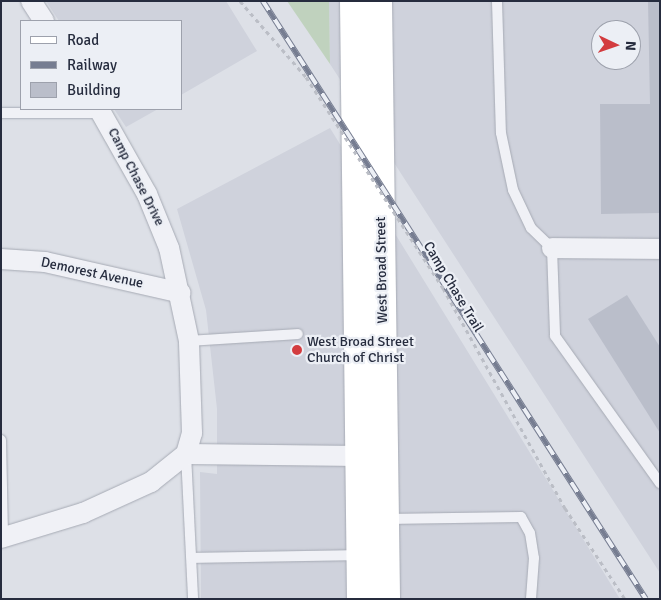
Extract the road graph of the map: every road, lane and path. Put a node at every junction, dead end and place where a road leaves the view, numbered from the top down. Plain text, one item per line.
1 (31, 1) edge
2 (240, 1) edge
3 (354, 1) edge
4 (378, 1) edge
5 (497, 1) edge
6 (43, 20) edge
7 (100, 111) edge
8 (1, 113) edge
9 (552, 248) junction
10 (660, 249) edge
11 (1, 259) edge
12 (181, 293) junction
13 (298, 334) dead end
14 (189, 340) junction
15 (1, 440) edge
16 (186, 454) junction
17 (359, 456) junction
18 (660, 483) edge
19 (385, 519) junction
20 (2, 538) edge
21 (360, 555) junction
22 (192, 558) junction
23 (194, 599) edge
24 (361, 599) edge
25 (386, 599) edge
26 (531, 599) edge
27 (625, 599) edge

1 - 6 street
2 - 27 path, Camp Chase Trail, bridge
3 - 17 main road, West Broad Street
4 - 19 main road, West Broad Street
5 - 9 lane
7 - 8 lane
7 - 12 street, Camp Chase Drive
9 - 10 street
9 - 18 lane
11 - 12 street, Demorest Avenue
12 - 14 street, Camp Chase Drive
13 - 14 lane
14 - 16 street, Camp Chase Drive
15 - 20 lane
16 - 17 street
16 - 20 street
16 - 22 lane
17 - 21 main road, West Broad Street
19 - 25 main road, West Broad Street
19 - 26 lane
21 - 22 lane
21 - 24 main road, West Broad Street
22 - 23 lane

